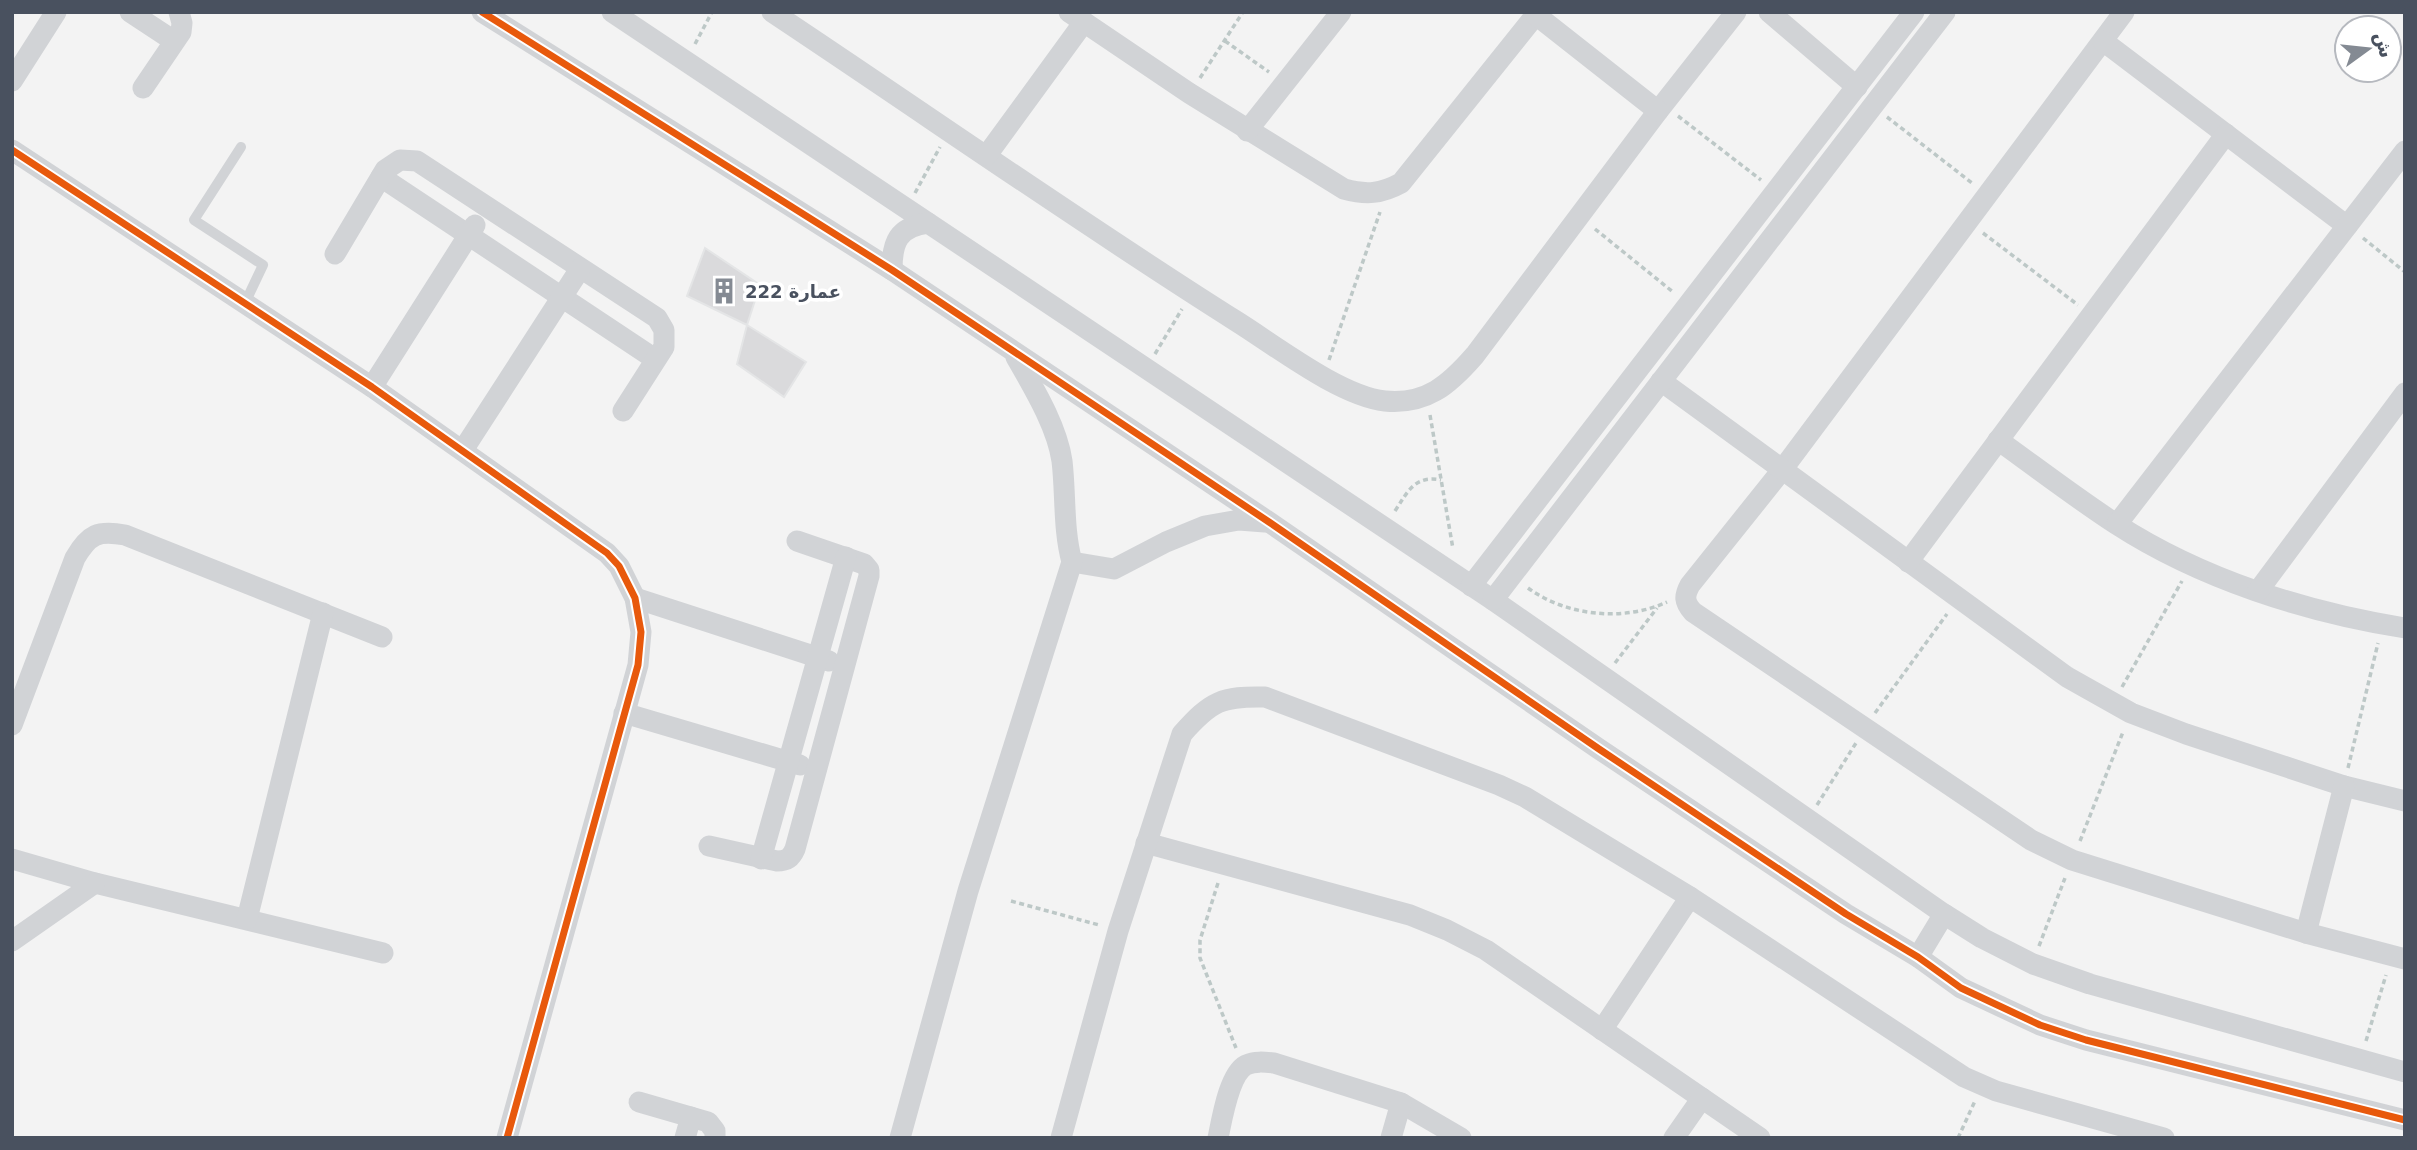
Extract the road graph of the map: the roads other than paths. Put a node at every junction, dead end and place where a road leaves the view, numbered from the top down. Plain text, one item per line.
1 (56, 12) edge
2 (130, 12) edge
3 (179, 12) edge
4 (482, 12) edge
5 (612, 12) edge
6 (772, 12) edge
7 (1341, 12) edge
8 (1736, 12) edge
9 (1769, 12) edge
10 (1914, 12) edge
11 (1945, 12) edge
12 (2123, 12) edge
13 (1537, 14) edge
14 (1076, 17) edge
15 (174, 41) junction
16 (2103, 41) junction
17 (12, 81) edge
18 (1857, 87) junction
19 (143, 88) dead end
20 (1660, 108) junction
21 (1247, 131) junction
22 (2226, 134) junction
23 (241, 147) dead end
24 (12, 150) edge
25 (2405, 150) edge
26 (987, 155) junction
27 (381, 177) junction
28 (486, 208) junction
29 (928, 223) junction
30 (2347, 226) junction
31 (469, 235) junction
32 (1740, 237) junction
33 (1761, 252) junction
34 (335, 254) dead end
35 (580, 270) junction
36 (892, 270) junction
37 (562, 298) junction
38 (245, 303) junction
39 (1013, 353) junction
40 (655, 359) junction
41 (1661, 382) junction
42 (372, 387) junction
43 (2405, 393) edge
44 (623, 411) dead end
45 (1998, 440) junction
46 (463, 450) junction
47 (1782, 470) junction
48 (1269, 522) junction
49 (2117, 524) junction
50 (797, 541) dead end
51 (846, 557) junction
52 (1072, 562) junction
53 (1908, 562) junction
54 (1464, 581) junction
55 (2258, 591) junction
56 (635, 598) junction
57 (1493, 600) junction
58 (323, 614) junction
59 (2405, 628) edge
60 (382, 637) dead end
61 (818, 657) junction
62 (845, 666) junction
63 (20, 679) edge
64 (624, 713) junction
65 (12, 725) edge
66 (789, 761) junction
67 (817, 769) junction
68 (2344, 786) junction
69 (2405, 801) edge
70 (1146, 843) junction
71 (709, 846) dead end
72 (12, 859) edge
73 (761, 859) junction
74 (95, 883) junction
75 (1690, 897) junction
76 (1944, 914) junction
77 (247, 919) junction
78 (2306, 933) junction
79 (12, 942) edge
80 (383, 953) dead end
81 (1918, 957) junction
82 (2398, 958) edge
83 (1602, 1030) junction
84 (2405, 1072) edge
85 (1702, 1098) junction
86 (639, 1102) dead end
87 (1401, 1104) junction
88 (2405, 1120) edge
89 (688, 1128) edge
90 (507, 1138) edge
91 (715, 1138) edge
92 (900, 1138) edge
93 (1061, 1138) edge
94 (1218, 1138) edge
95 (1391, 1138) edge
96 (1461, 1138) edge
97 (1674, 1138) edge
98 (1760, 1138) edge
99 (2164, 1138) edge

1 - 17 street
2 - 15 street
3 - 15 street
4 - 36 street
5 - 29 street
6 - 26 street
7 - 21 street
8 - 20 street
9 - 18 street
10 - 18 street
11 - 33 street
12 - 16 street
13 - 20 street
13 - 21 street
14 - 21 street
14 - 26 street
15 - 19 street
16 - 22 street
16 - 47 street
18 - 32 street
20 - 26 street
22 - 30 street
22 - 45 street
23 - 38 lane
24 - 38 street
25 - 30 street
27 - 28 street
27 - 31 street
27 - 34 street
28 - 31 street
28 - 35 street
29 - 36 street
29 - 54 street
30 - 49 street
31 - 37 street
31 - 42 street
32 - 33 street
32 - 54 street
33 - 41 street
35 - 37 street
35 - 40 street
36 - 39 street
37 - 40 street
37 - 46 street
38 - 42 street
39 - 48 street
39 - 52 street
40 - 44 street
41 - 47 street
41 - 57 street
42 - 46 street
43 - 55 street
45 - 49 street
45 - 53 street
46 - 56 street
47 - 53 street
47 - 78 street
48 - 52 street
48 - 81 street
49 - 55 street
50 - 51 street
51 - 61 street
51 - 62 street
52 - 92 street
53 - 68 street
54 - 57 street
55 - 59 street
56 - 61 street
56 - 64 street
57 - 76 street
58 - 60 street
58 - 63 street
58 - 77 street
61 - 62 street
61 - 66 street
62 - 67 street
63 - 65 street
64 - 66 street
64 - 90 street
66 - 67 street
66 - 73 street
67 - 73 street
68 - 69 street
68 - 78 street
70 - 75 street
70 - 83 street
70 - 93 street
71 - 73 street
72 - 74 street
74 - 77 street
74 - 79 street
75 - 83 street
75 - 99 street
76 - 81 street
76 - 84 street
77 - 80 street
78 - 82 street
81 - 88 street
83 - 85 street
85 - 97 street
85 - 98 street
86 - 89 street
87 - 94 street
87 - 95 street
87 - 96 street
89 - 91 street

